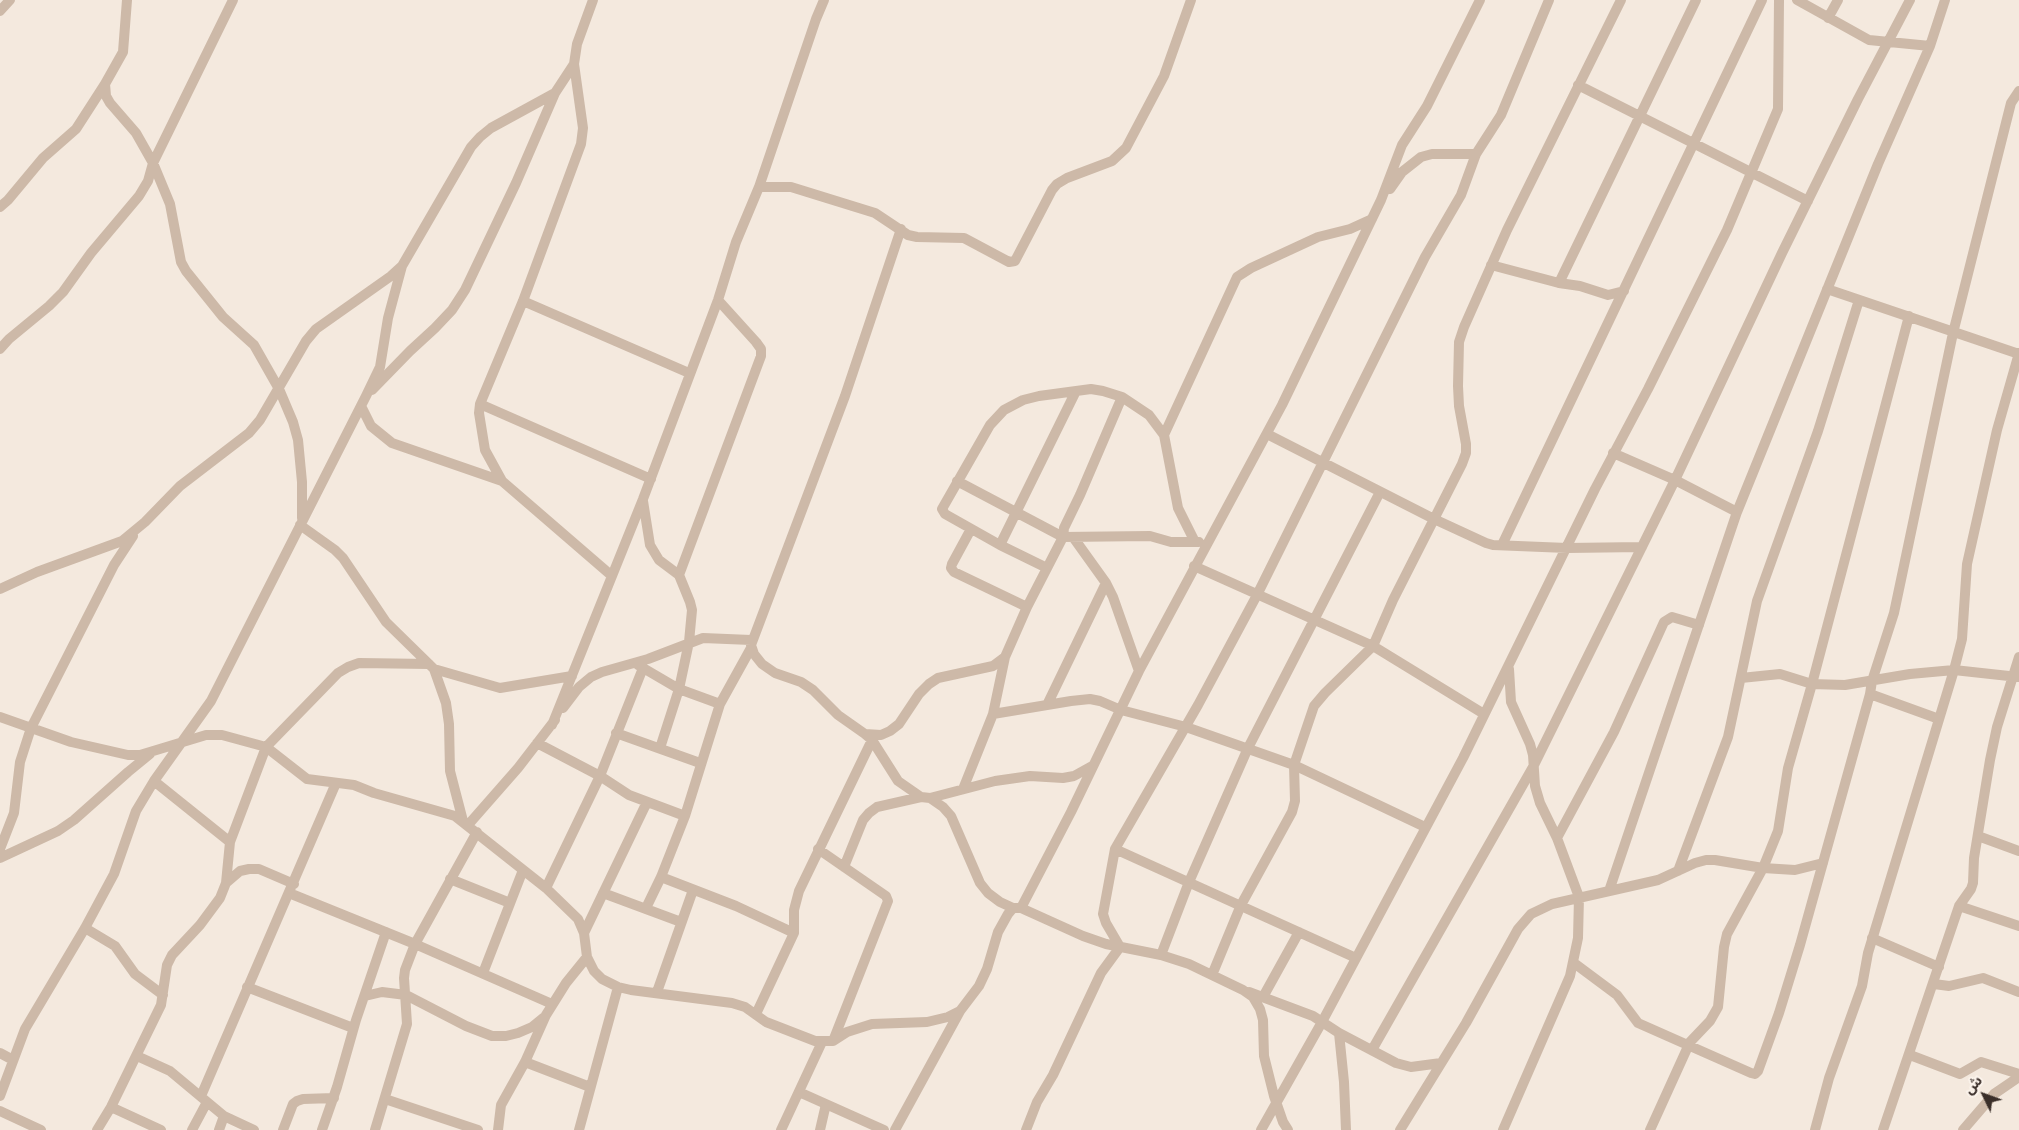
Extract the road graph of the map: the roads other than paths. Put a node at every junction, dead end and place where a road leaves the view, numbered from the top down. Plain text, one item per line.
1 (10, 0) edge
2 (127, 0) edge
3 (233, 0) edge
4 (593, 0) edge
5 (824, 0) edge
6 (1191, 0) edge
7 (1480, 0) edge
8 (1549, 0) edge
9 (1621, 0) edge
10 (1696, 0) edge
11 (1762, 0) edge
12 (1778, 0) edge
13 (1797, 0) edge
14 (1838, 0) edge
15 (1910, 0) edge
16 (1945, 0) edge
17 (0, 11) edge
18 (1828, 18) junction
19 (1888, 42) junction
20 (1930, 46) junction
21 (574, 64) junction
22 (105, 84) junction
23 (1578, 85) junction
24 (2019, 91) edge
25 (555, 93) junction
26 (1640, 117) junction
27 (1694, 144) junction
28 (1476, 154) junction
29 (153, 163) junction
30 (1752, 172) junction
31 (759, 187) junction
32 (1382, 200) junction
33 (1808, 201) junction
34 (0, 207) edge
35 (1372, 219) junction
36 (901, 229) junction
37 (1491, 265) junction
38 (402, 266) junction
39 (1560, 283) junction
40 (1827, 289) junction
41 (1624, 291) junction
42 (718, 300) junction
43 (1859, 300) junction
44 (523, 301) junction
45 (1909, 316) junction
46 (1953, 333) junction
47 (0, 349) edge
48 (2019, 354) edge
49 (689, 373) junction
50 (279, 389) junction
51 (1076, 391) junction
52 (366, 396) junction
53 (1122, 398) junction
54 (480, 404) junction
55 (361, 406) junction
56 (1267, 434) junction
57 (1164, 435) junction
58 (1613, 453) junction
59 (1323, 464) junction
60 (651, 478) junction
61 (1676, 480) junction
62 (502, 481) junction
63 (957, 481) junction
64 (1380, 492) junction
65 (643, 499) junction
66 (1016, 512) junction
67 (1738, 512) junction
68 (1434, 519) junction
69 (301, 523) junction
70 (137, 529) junction
71 (972, 529) junction
72 (1068, 537) junction
73 (1208, 541) junction
74 (1195, 542) junction
75 (1000, 545) junction
76 (1502, 545) junction
77 (1642, 547) junction
78 (1567, 548) junction
79 (1194, 566) junction
80 (1047, 568) junction
81 (679, 575) junction
82 (612, 576) junction
83 (1106, 583) junction
84 (0, 589) edge
85 (1257, 595) junction
86 (1027, 607) junction
87 (1315, 620) junction
88 (1699, 625) junction
89 (689, 642) junction
90 (751, 644) junction
91 (1373, 646) junction
92 (1005, 657) junction
93 (2019, 657) edge
94 (633, 662) junction
95 (1509, 666) junction
96 (431, 667) junction
97 (643, 668) junction
98 (1139, 670) junction
99 (1954, 670) junction
100 (572, 676) junction
101 (2016, 677) edge
102 (1741, 678) junction
103 (1872, 681) junction
104 (1812, 684) junction
105 (679, 689) junction
106 (1870, 694) junction
107 (720, 704) junction
108 (1047, 705) junction
109 (1121, 710) junction
110 (993, 714) junction
111 (1484, 714) junction
112 (0, 717) edge
113 (1939, 719) junction
114 (552, 725) junction
115 (1186, 727) junction
116 (31, 728) junction
117 (616, 733) junction
118 (868, 737) junction
119 (537, 742) junction
120 (181, 744) junction
121 (266, 746) junction
122 (660, 748) junction
123 (1248, 748) junction
124 (153, 752) junction
125 (700, 764) junction
126 (1294, 765) junction
127 (1092, 766) junction
128 (1533, 767) junction
129 (600, 776) junction
130 (154, 781) junction
131 (336, 783) junction
132 (963, 788) junction
133 (926, 797) junction
134 (647, 802) junction
135 (685, 816) junction
136 (465, 823) junction
137 (1425, 826) junction
138 (477, 832) junction
139 (1978, 836) junction
140 (1557, 838) junction
141 (230, 842) junction
142 (0, 849) edge
143 (1115, 849) junction
144 (818, 850) junction
145 (2019, 851) edge
146 (0, 858) edge
147 (1823, 863) junction
148 (844, 867) junction
149 (1763, 868) junction
150 (522, 870) junction
151 (1678, 871) junction
152 (661, 877) junction
153 (450, 879) junction
154 (1189, 882) junction
155 (226, 883) junction
156 (292, 888) junction
157 (546, 888) junction
158 (693, 890) junction
159 (1609, 891) junction
160 (603, 893) junction
161 (1579, 897) junction
162 (510, 903) junction
163 (1241, 905) junction
164 (1959, 906) junction
165 (646, 908) junction
166 (1017, 908) junction
167 (680, 922) junction
168 (2019, 926) edge
169 (85, 928) junction
170 (386, 932) junction
171 (1299, 932) junction
172 (584, 933) junction
173 (794, 933) junction
174 (1872, 938) junction
175 (416, 944) junction
176 (1120, 948) junction
177 (1161, 955) junction
178 (587, 957) junction
179 (1356, 958) junction
180 (1574, 962) junction
181 (1939, 967) junction
182 (483, 974) junction
183 (1212, 975) junction
184 (1934, 984) junction
185 (618, 987) junction
186 (247, 988) junction
187 (1243, 990) junction
188 (657, 992) junction
189 (2019, 992) edge
190 (163, 995) junction
191 (406, 995) junction
192 (365, 996) junction
193 (1263, 997) junction
194 (552, 1004) junction
195 (960, 1011) junction
196 (756, 1014) junction
197 (546, 1015) junction
198 (1322, 1022) junction
199 (353, 1028) junction
200 (1339, 1033) junction
201 (827, 1042) junction
202 (1688, 1046) junction
203 (1372, 1050) junction
204 (0, 1053) edge
205 (1910, 1055) junction
206 (137, 1056) junction
207 (13, 1060) junction
208 (525, 1062) junction
209 (1440, 1063) junction
210 (2019, 1074) edge
211 (2019, 1078) edge
212 (590, 1087) junction
213 (800, 1092) junction
214 (0, 1096) edge
215 (334, 1098) junction
216 (204, 1099) junction
217 (385, 1099) junction
218 (1276, 1103) junction
219 (826, 1104) junction
220 (111, 1107) junction
221 (0, 1111) edge
222 (224, 1116) junction
223 (1965, 1129) edge
224 (41, 1130) edge
225 (97, 1130) edge
226 (162, 1130) edge
227 (192, 1130) edge
228 (219, 1130) edge
229 (254, 1130) edge
230 (283, 1130) edge
231 (322, 1130) edge
232 (375, 1130) edge
233 (478, 1130) edge
234 (498, 1130) edge
235 (579, 1130) edge
236 (782, 1130) edge
237 (820, 1130) edge
238 (884, 1130) edge
239 (895, 1130) edge
240 (1026, 1130) edge
241 (1261, 1130) edge
242 (1288, 1130) edge
243 (1346, 1130) edge
244 (1400, 1130) edge
245 (1503, 1130) edge
246 (1650, 1130) edge
247 (1815, 1130) edge
248 (1883, 1130) edge

1 - 17 street
2 - 22 street
3 - 29 street
4 - 21 street
5 - 31 street
6 - 36 street
7 - 32 street
8 - 28 street
9 - 23 street
10 - 26 street
11 - 27 street
12 - 30 street
13 - 18 street
14 - 18 street
15 - 19 street
16 - 20 street
18 - 19 street
19 - 20 street
19 - 33 street
20 - 40 street
21 - 25 street
21 - 44 street
22 - 29 street
22 - 34 street
23 - 26 street
23 - 37 street
24 - 46 street
25 - 38 street
25 - 52 street
26 - 27 street
26 - 39 street
27 - 30 street
27 - 41 street
28 - 32 street
28 - 59 street
29 - 47 street
29 - 50 street
30 - 33 street
30 - 58 street
31 - 36 street
31 - 42 street
32 - 35 street
33 - 61 street
35 - 56 street
35 - 57 street
36 - 90 street
37 - 39 street
37 - 68 street
38 - 50 street
38 - 52 street
39 - 41 street
40 - 43 street
40 - 67 street
41 - 76 street
42 - 49 street
42 - 81 street
43 - 45 street
43 - 102 street
44 - 49 street
44 - 54 street
45 - 46 street
45 - 104 street
46 - 48 street
46 - 103 street
48 - 99 street
49 - 60 street
50 - 69 street
50 - 70 street
51 - 53 street
51 - 63 street
51 - 66 street
52 - 55 street
53 - 57 street
53 - 72 street
54 - 60 street
54 - 62 street
55 - 62 street
55 - 69 street
56 - 59 street
56 - 73 street
57 - 74 street
58 - 61 street
58 - 78 street
59 - 64 street
59 - 85 street
60 - 65 street
61 - 67 street
61 - 77 street
62 - 82 street
63 - 66 street
63 - 71 street
64 - 68 street
64 - 87 street
65 - 81 street
65 - 82 street
66 - 72 street
66 - 75 street
67 - 88 street
68 - 76 street
68 - 91 street
69 - 96 street
69 - 120 street
70 - 84 street
70 - 116 street
71 - 75 street
71 - 86 street
72 - 74 street
72 - 80 street
72 - 83 street
73 - 74 street
73 - 79 street
75 - 80 street
76 - 78 street
77 - 78 street
77 - 128 street
78 - 95 street
79 - 85 street
79 - 98 street
80 - 86 street
81 - 89 street
82 - 100 street
83 - 98 street
83 - 108 street
85 - 87 street
85 - 115 street
86 - 92 street
87 - 91 street
87 - 123 street
88 - 140 street
88 - 159 street
89 - 90 street
89 - 94 street
89 - 105 street
90 - 107 street
90 - 118 street
91 - 111 street
91 - 126 street
92 - 110 street
92 - 118 street
93 - 101 street
94 - 97 street
94 - 114 street
95 - 111 street
95 - 128 street
96 - 100 street
96 - 121 street
96 - 136 street
97 - 105 street
97 - 117 street
98 - 109 street
99 - 101 street
99 - 103 street
99 - 113 street
100 - 114 street
101 - 139 street
102 - 104 street
102 - 151 street
103 - 104 street
103 - 106 street
104 - 149 street
105 - 107 street
105 - 122 street
106 - 113 street
106 - 147 street
107 - 125 street
108 - 109 street
108 - 110 street
109 - 115 street
109 - 127 street
110 - 132 street
111 - 137 street
112 - 116 street
113 - 174 street
114 - 119 street
115 - 123 street
115 - 143 street
116 - 124 street
116 - 142 street
117 - 122 street
117 - 129 street
118 - 133 street
118 - 144 street
119 - 129 street
119 - 136 street
120 - 121 street
120 - 124 street
120 - 130 street
121 - 131 street
121 - 141 street
122 - 125 street
123 - 126 street
123 - 154 street
124 - 146 street
125 - 135 street
126 - 137 street
126 - 163 street
127 - 132 street
127 - 166 street
128 - 140 street
128 - 203 street
129 - 134 street
129 - 157 street
130 - 141 street
130 - 169 street
131 - 136 street
131 - 156 street
132 - 133 street
133 - 148 street
133 - 166 street
134 - 135 street
134 - 160 street
135 - 152 street
136 - 138 street
137 - 179 street
138 - 150 street
138 - 153 street
139 - 145 street
139 - 164 street
140 - 161 street
141 - 155 street
143 - 154 street
143 - 176 street
144 - 148 street
144 - 173 street
147 - 149 street
147 - 202 street
148 - 201 street
149 - 151 street
149 - 202 street
150 - 157 street
150 - 162 street
151 - 159 street
152 - 158 street
152 - 165 street
153 - 162 street
153 - 175 street
154 - 163 street
154 - 177 street
155 - 156 street
155 - 190 street
156 - 170 street
156 - 186 street
157 - 172 street
158 - 167 street
158 - 173 street
159 - 161 street
160 - 165 street
160 - 172 street
161 - 180 street
161 - 209 street
162 - 182 street
163 - 171 street
163 - 183 street
164 - 168 street
164 - 181 street
165 - 167 street
166 - 176 street
166 - 195 street
167 - 188 street
169 - 190 street
169 - 207 street
170 - 175 street
170 - 192 street
171 - 179 street
171 - 193 street
172 - 178 street
173 - 196 street
174 - 181 street
174 - 247 street
175 - 182 street
175 - 191 street
176 - 177 street
176 - 240 street
177 - 183 street
178 - 185 street
178 - 194 street
179 - 198 street
180 - 202 street
180 - 245 street
181 - 184 street
182 - 194 street
183 - 187 street
184 - 189 street
184 - 205 street
185 - 188 street
185 - 212 street
186 - 199 street
186 - 216 street
187 - 193 street
187 - 218 street
188 - 196 street
190 - 206 street
191 - 192 street
191 - 197 street
191 - 217 street
192 - 199 street
193 - 198 street
194 - 197 street
195 - 201 street
195 - 239 street
196 - 201 street
197 - 208 street
198 - 200 street
198 - 218 street
199 - 215 street
200 - 203 street
200 - 243 street
201 - 213 street
202 - 246 street
203 - 209 street
204 - 207 street
205 - 210 street
205 - 248 street
206 - 216 street
206 - 220 street
207 - 214 street
208 - 212 street
208 - 234 street
209 - 244 street
211 - 223 street
212 - 235 street
213 - 219 street
213 - 236 street
215 - 230 street
215 - 231 street
216 - 222 street
216 - 227 street
217 - 232 street
217 - 233 street
218 - 241 street
218 - 242 street
219 - 237 street
219 - 238 street
220 - 225 street
220 - 226 street
221 - 224 street
222 - 228 street
222 - 229 street

